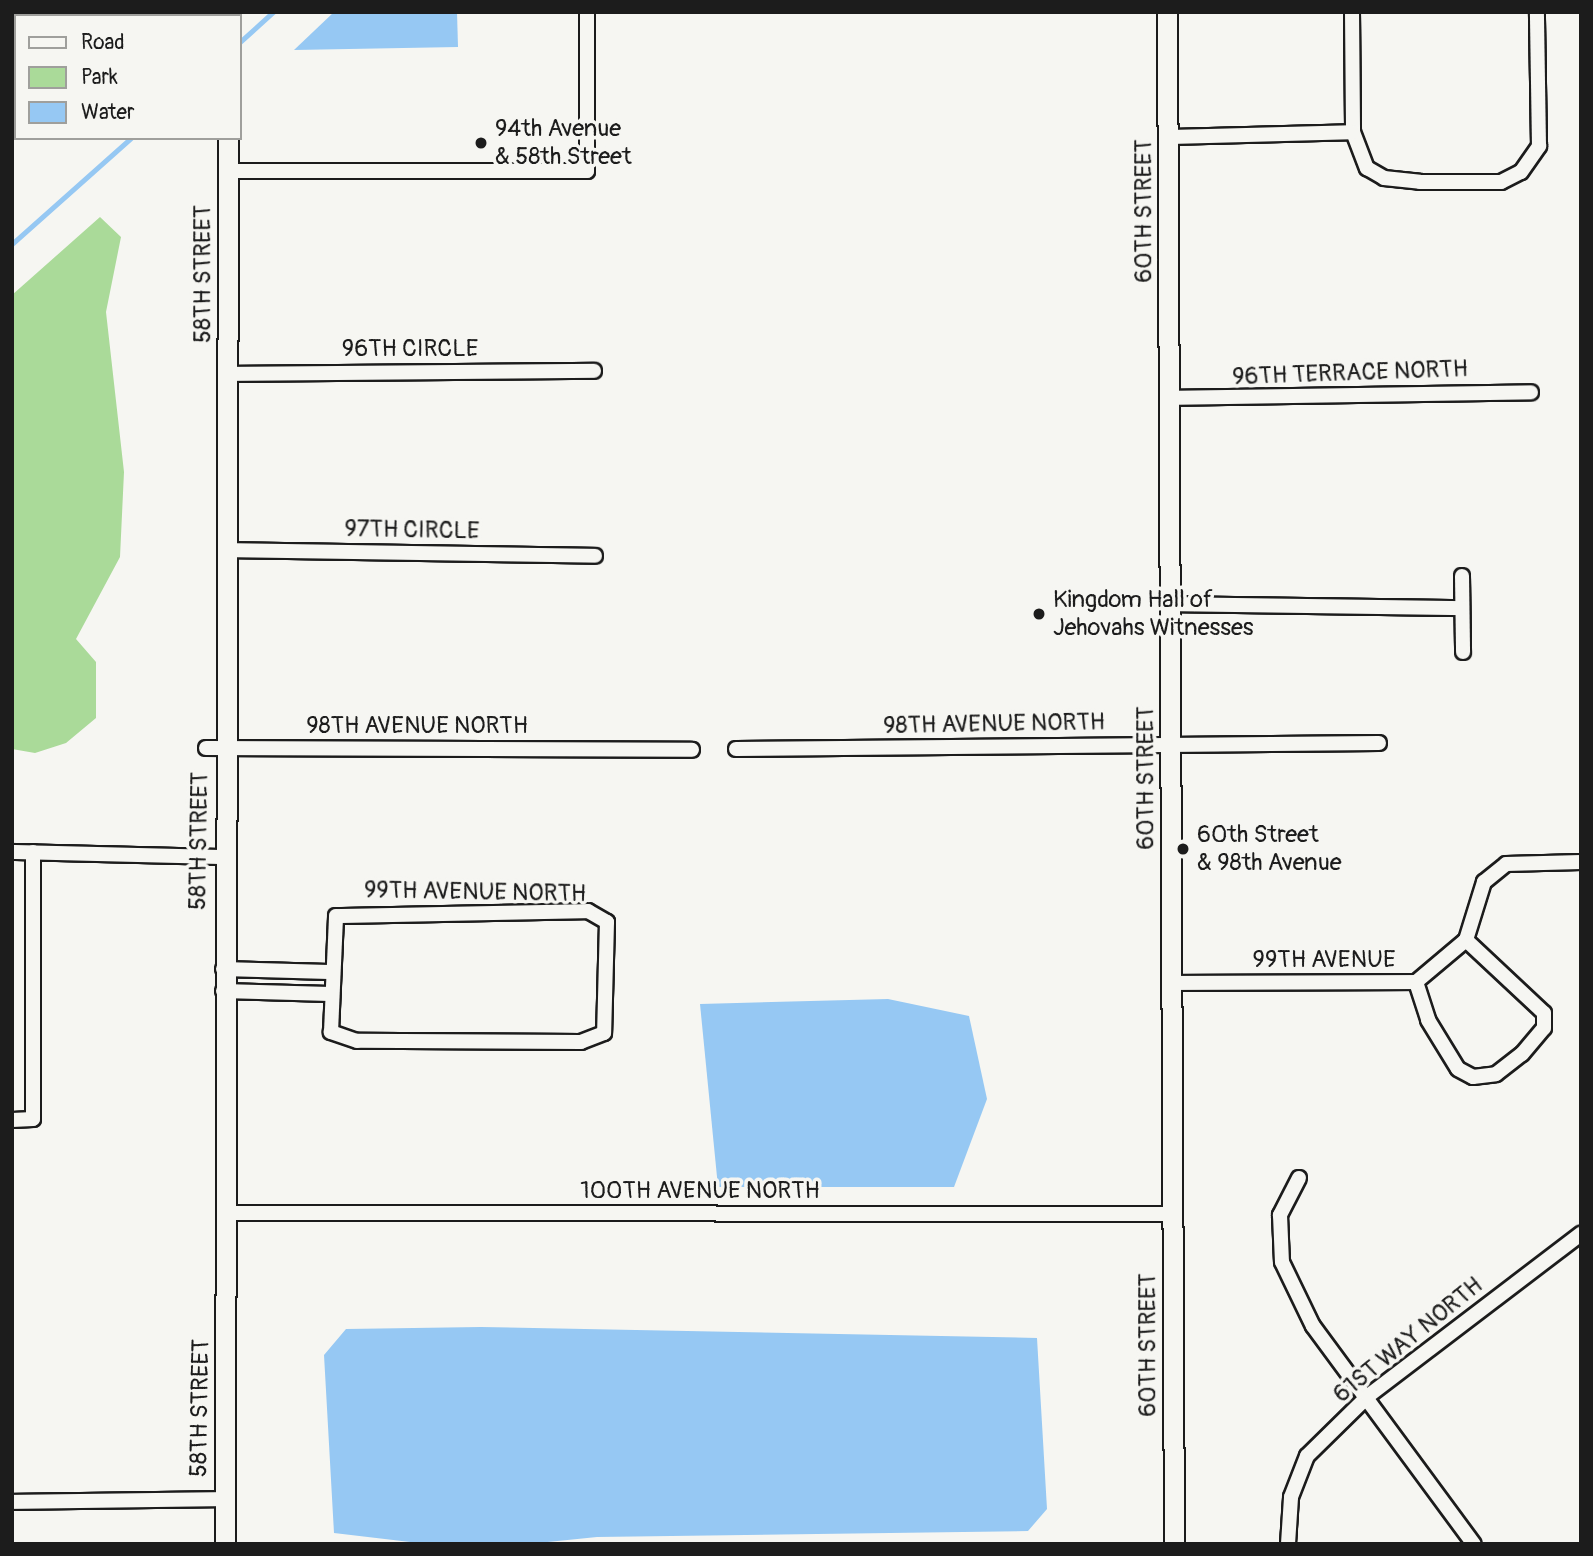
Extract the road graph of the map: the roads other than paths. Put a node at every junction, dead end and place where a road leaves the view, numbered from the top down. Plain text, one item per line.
1 (587, 12) edge
2 (1167, 12) edge
3 (1352, 12) edge
4 (1537, 12) edge
5 (1353, 132) junction
6 (1168, 137) junction
7 (229, 140) edge
8 (228, 171) junction
9 (594, 371) dead end
10 (227, 374) junction
11 (1531, 392) dead end
12 (1169, 398) junction
13 (228, 550) junction
14 (595, 556) dead end
15 (1462, 576) dead end
16 (1170, 604) junction
17 (1462, 608) junction
18 (1463, 652) dead end
19 (1379, 743) dead end
20 (1170, 745) junction
21 (216, 748) junction
22 (736, 749) dead end
23 (692, 750) dead end
24 (12, 852) edge
25 (33, 852) junction
26 (223, 857) junction
27 (1581, 863) edge
28 (1466, 940) junction
29 (223, 969) junction
30 (330, 972) junction
31 (1416, 982) junction
32 (1171, 983) junction
33 (223, 991) junction
34 (330, 994) junction
35 (12, 1121) edge
36 (1299, 1178) dead end
37 (227, 1213) junction
38 (1172, 1214) junction
39 (1581, 1234) edge
40 (1368, 1396) junction
41 (224, 1499) junction
42 (12, 1502) edge
43 (225, 1544) edge
44 (1174, 1544) edge
45 (1288, 1544) edge
46 (1474, 1544) edge

1 - 8 street
2 - 6 street, 60TH STREET
3 - 5 street
4 - 5 street
5 - 6 street
6 - 12 street, 60TH STREET
7 - 8 street, 58TH STREET
8 - 10 street, 58TH STREET
9 - 10 street, 96TH CIRCLE
10 - 13 street, 58TH STREET
11 - 12 street, 96TH TERRACE NORTH
12 - 16 street, 60TH STREET
13 - 14 street, 97TH CIRCLE
13 - 21 street, 58TH STREET
15 - 17 street
16 - 17 street
16 - 20 street, 60TH STREET
17 - 18 street
19 - 20 street, 98TH AVENUE NORTH
20 - 22 street, 98TH AVENUE NORTH
20 - 32 street, 60TH STREET
21 - 23 street, 98TH AVENUE NORTH
21 - 26 street, 58TH STREET
24 - 25 street
25 - 26 street
25 - 35 street
26 - 29 street, 58TH STREET
27 - 28 street
28 - 31 street, 99TH AVENUE
28 - 31 street
29 - 30 street
29 - 33 street, 58TH STREET
30 - 34 street
30 - 34 street, 99TH AVENUE NORTH
31 - 32 street, 99TH AVENUE
32 - 38 street, 60TH STREET
33 - 34 street
33 - 37 street, 58TH STREET
36 - 40 street
37 - 38 street, 100TH AVENUE NORTH
37 - 41 street, 58TH STREET
38 - 44 street, 60TH STREET
39 - 40 street, 61ST WAY NORTH
40 - 45 street, 61ST WAY NORTH
40 - 46 street
41 - 42 street
41 - 43 street, 58TH STREET

